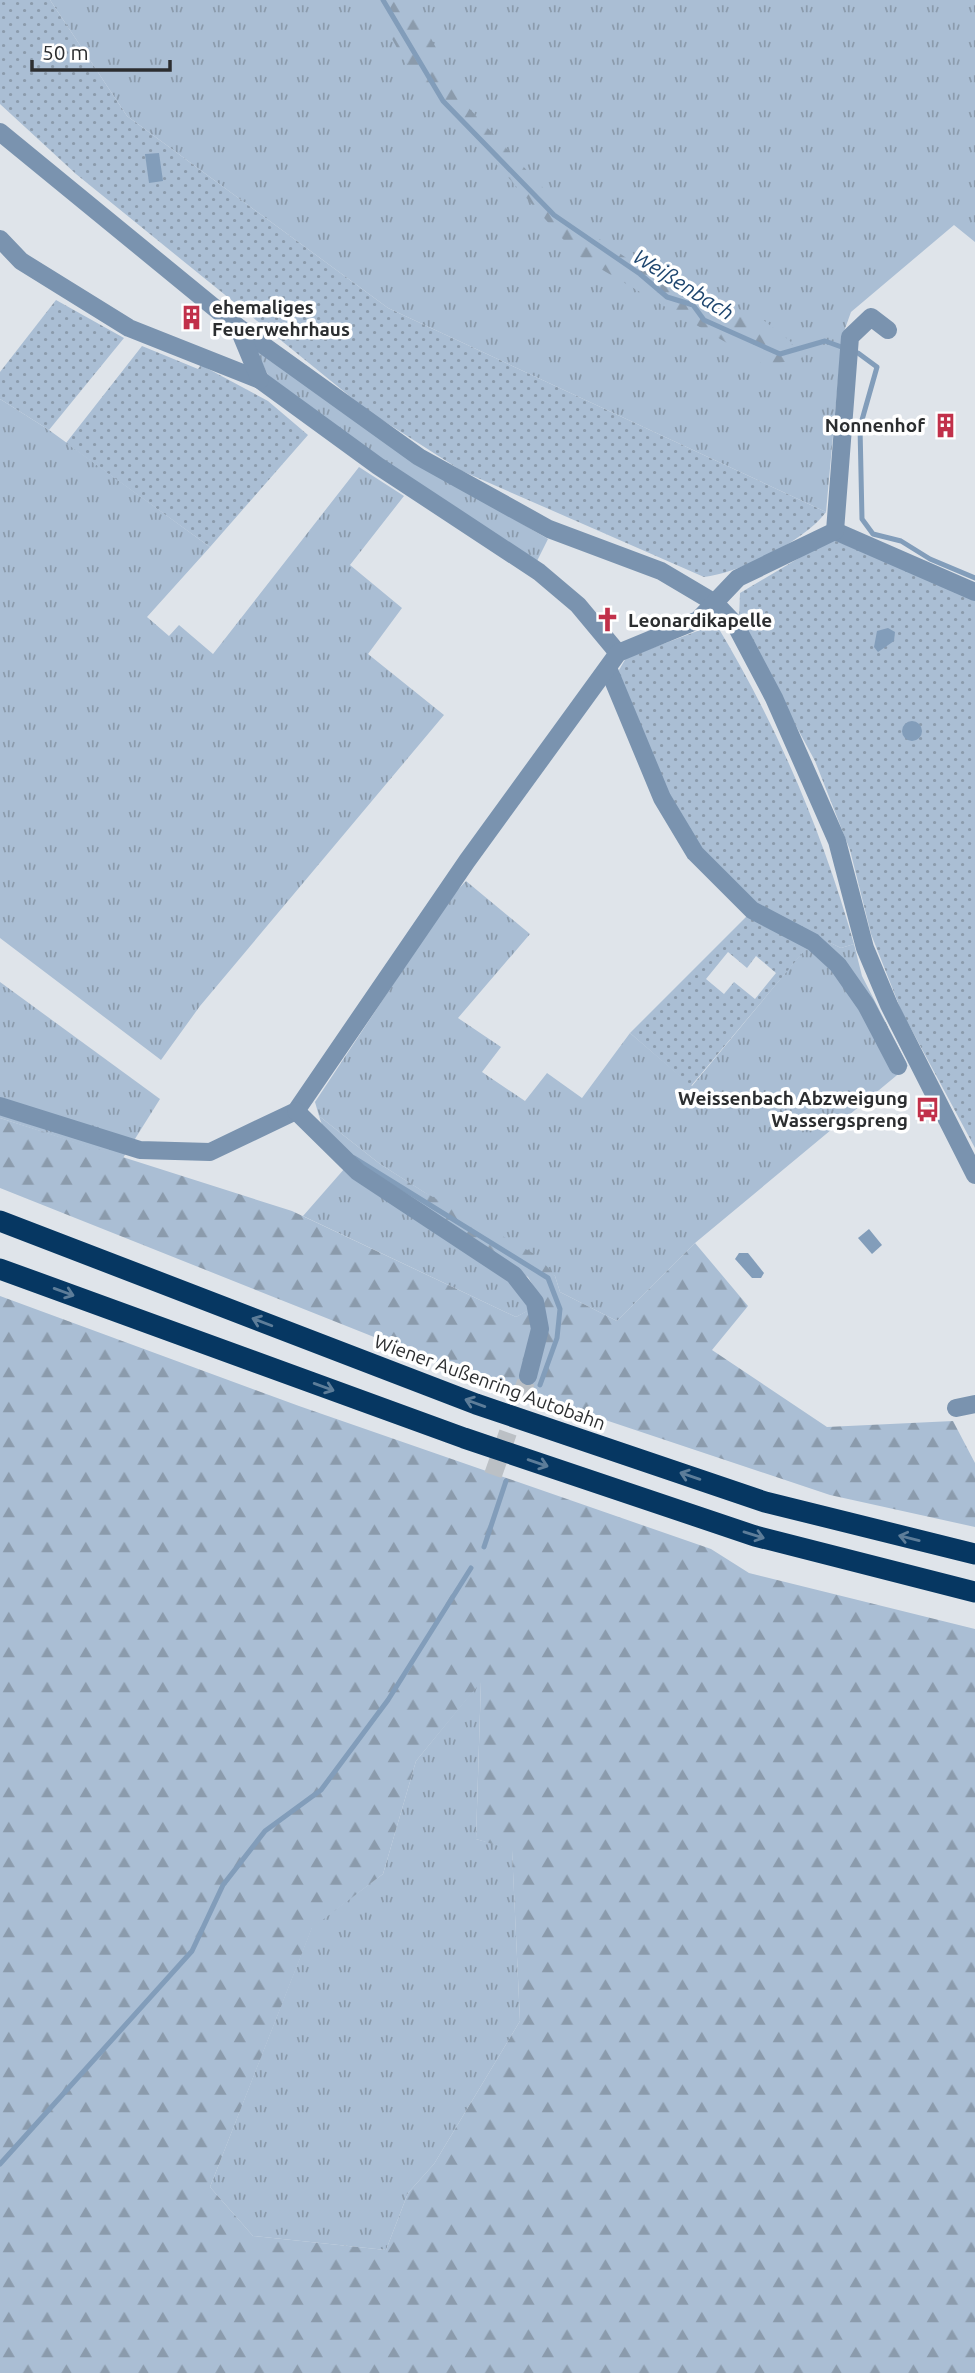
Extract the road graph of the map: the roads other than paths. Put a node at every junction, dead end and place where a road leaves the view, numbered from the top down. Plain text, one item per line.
1 (0, 132) edge
2 (0, 239) edge
3 (238, 327) junction
4 (888, 330) dead end
5 (260, 380) junction
6 (835, 531) junction
7 (975, 592) edge
8 (715, 603) junction
9 (613, 661) junction
10 (898, 1066) dead end
11 (0, 1106) edge
12 (296, 1111) junction
13 (975, 1175) edge
14 (0, 1221) edge
15 (0, 1269) edge
16 (528, 1376) tunnel mouth
17 (975, 1404) edge
18 (956, 1408) dead end
19 (975, 1554) edge
20 (975, 1592) edge

1 - 3 street
2 - 5 street
3 - 5 street
3 - 8 street
4 - 6 street
5 - 9 street
6 - 7 street
6 - 8 street
8 - 9 street
8 - 13 street
9 - 10 street
9 - 12 street
11 - 12 street
12 - 16 street
19 -> 14 highway, Wiener Außenring Autobahn
15 -> 20 highway
17 - 18 street

